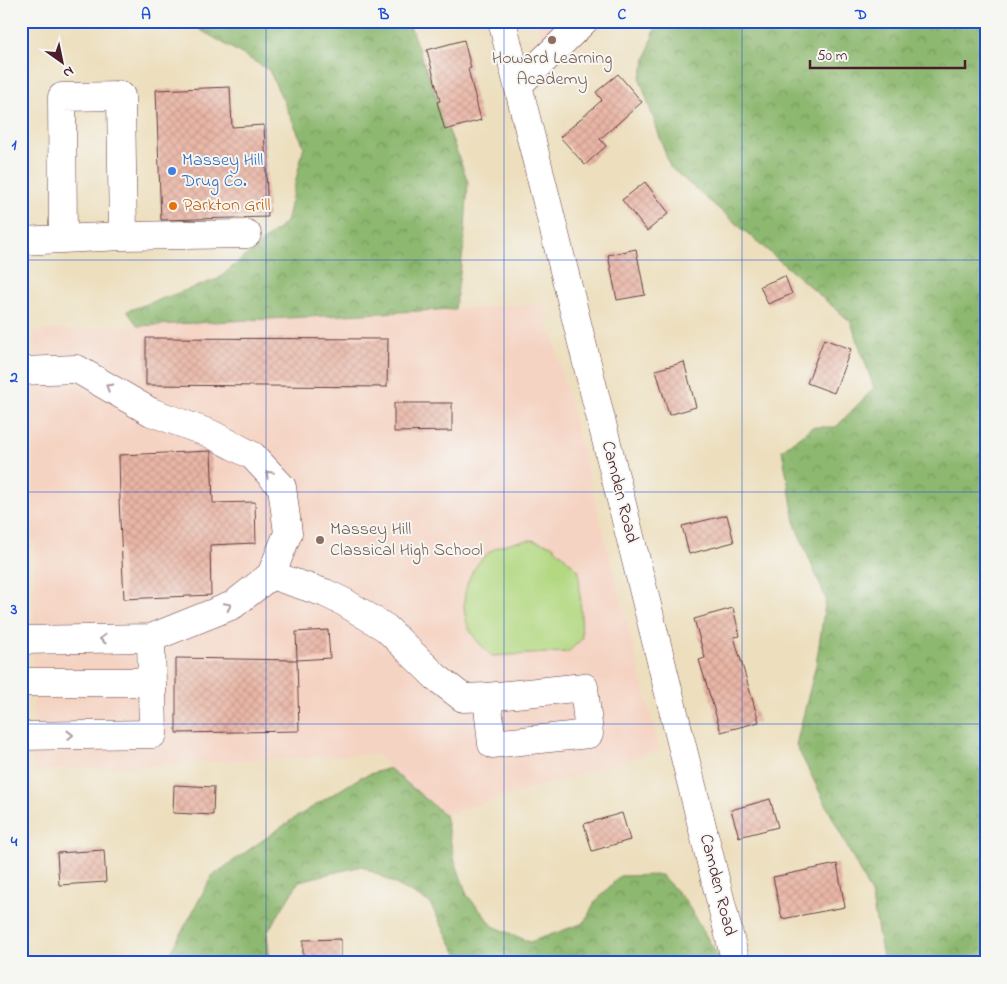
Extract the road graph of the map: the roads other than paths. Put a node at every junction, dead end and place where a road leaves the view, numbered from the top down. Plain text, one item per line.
1 (502, 21) edge
2 (584, 21) edge
3 (518, 84) junction
4 (247, 234) dead end
5 (122, 236) junction
6 (63, 239) junction
7 (21, 242) edge
8 (21, 371) edge
9 (271, 575) junction
10 (151, 638) junction
11 (21, 640) edge
12 (21, 682) edge
13 (151, 682) junction
14 (487, 697) dead end
15 (21, 736) edge
16 (736, 963) edge

1 - 3 street, Camden Road
2 - 3 street
3 - 16 street, Camden Road
4 - 5 street
5 - 6 street
5 - 6 street
6 - 7 street
9 -> 8 street
10 -> 9 street
9 - 14 street
10 -> 11 street
10 - 13 street
12 - 13 street
15 -> 13 street

